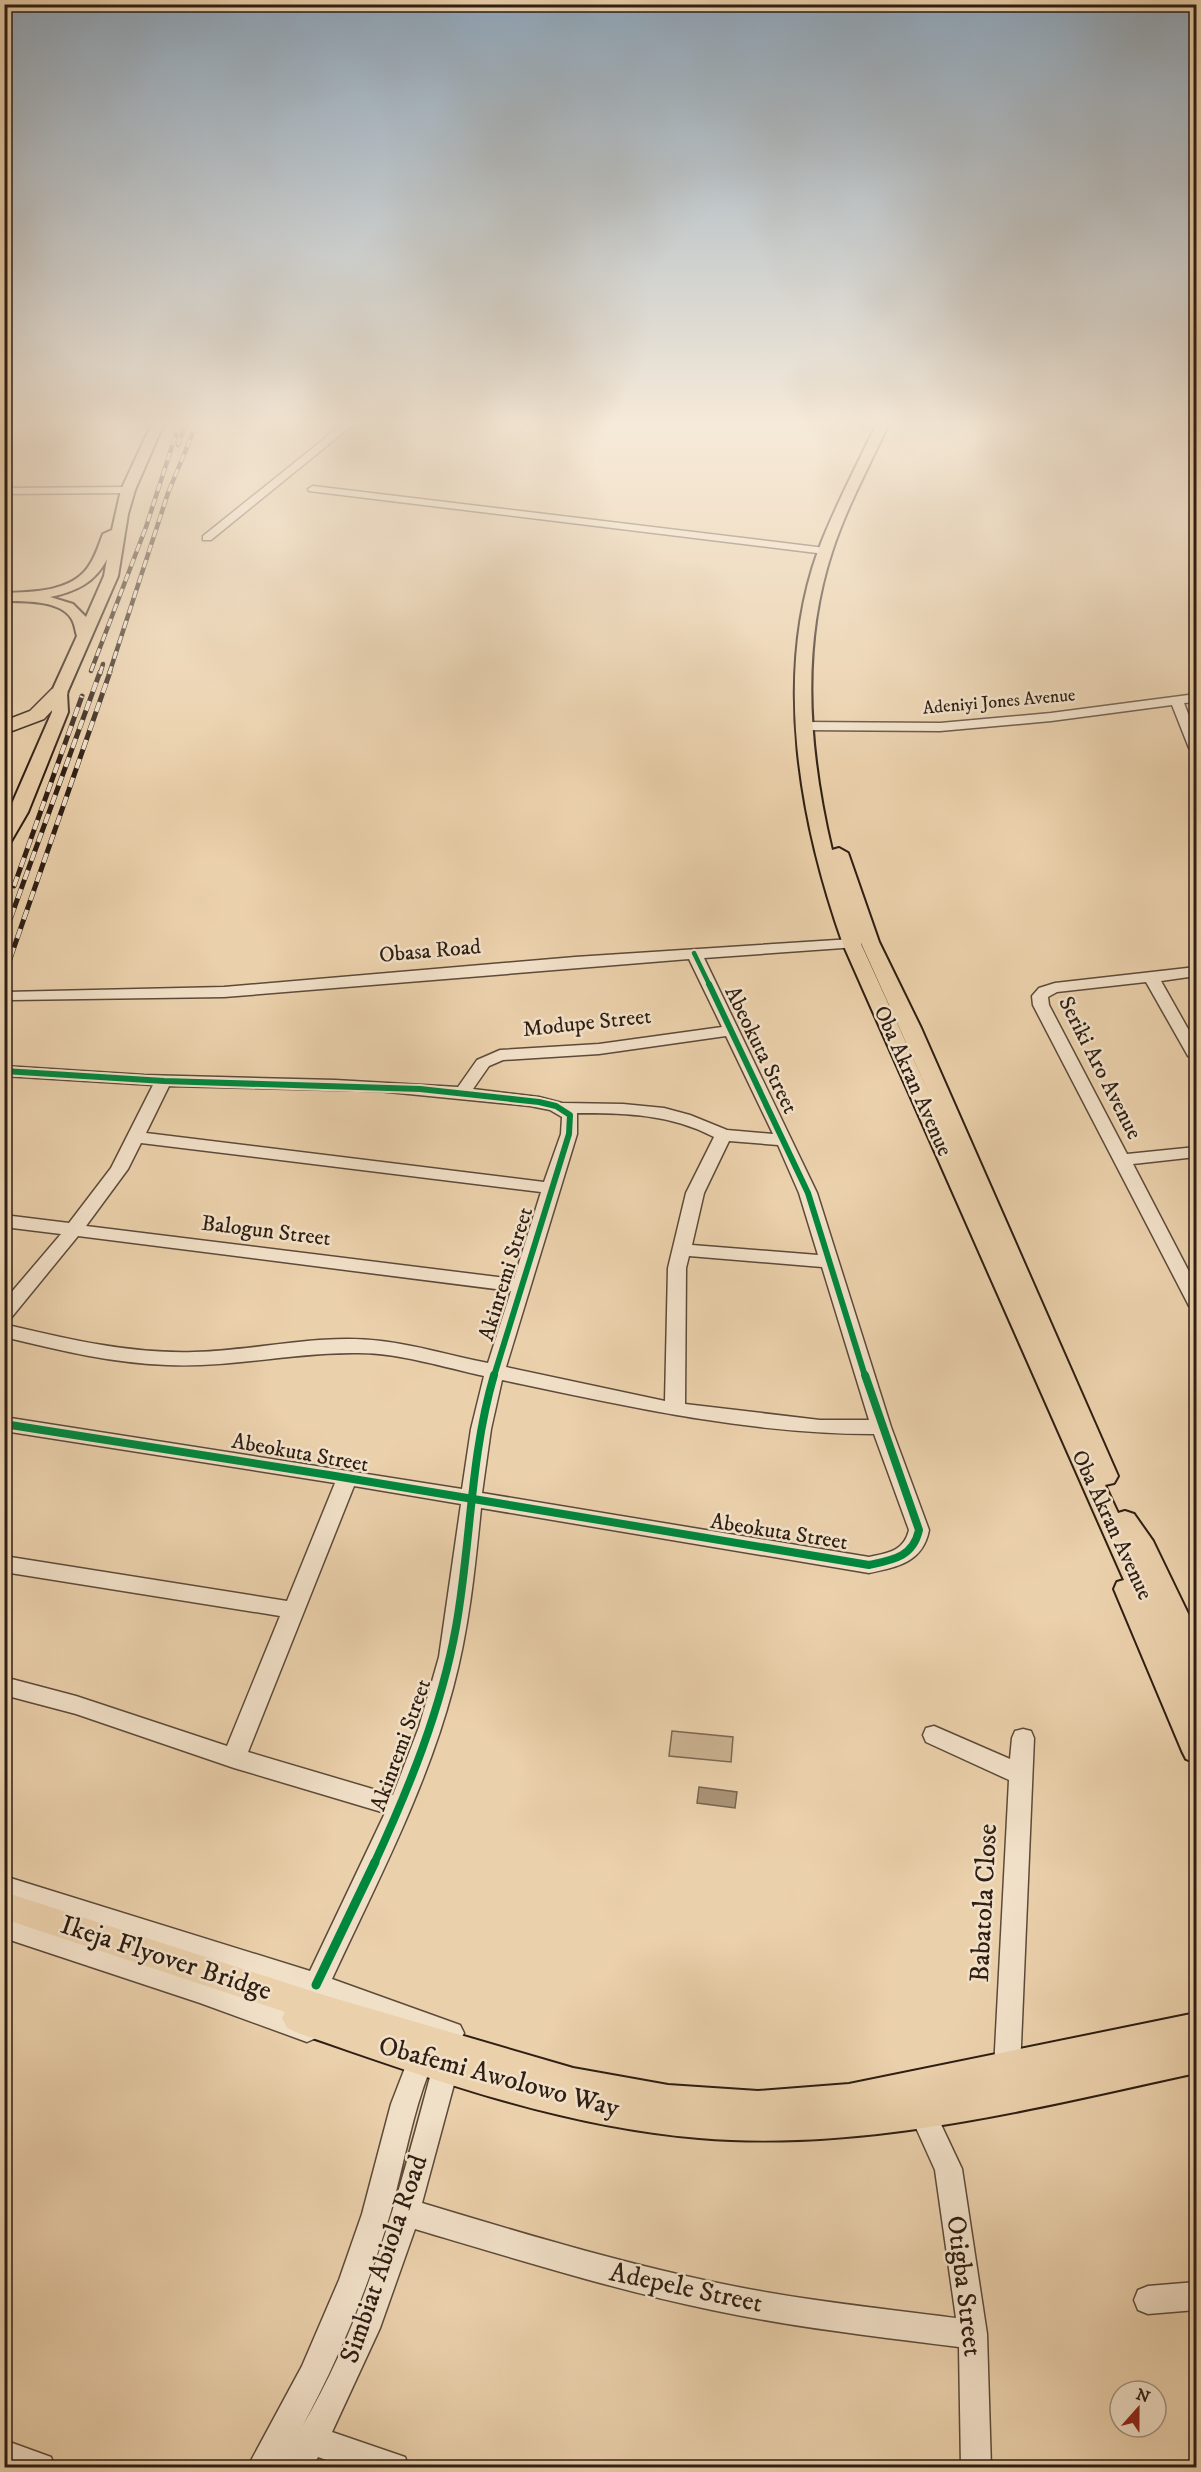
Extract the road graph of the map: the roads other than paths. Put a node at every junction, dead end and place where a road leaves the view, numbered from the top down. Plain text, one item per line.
1 (109, 538) edge
2 (117, 538) edge
3 (721, 538) edge
4 (831, 538) edge
5 (840, 538) edge
6 (825, 551) junction
7 (8, 597) edge
8 (84, 636) junction
9 (59, 693) junction
10 (1197, 698) edge
11 (1176, 700) junction
12 (809, 726) junction
13 (4, 728) edge
14 (1197, 748) edge
15 (4, 839) edge
16 (852, 944) junction
17 (694, 953) junction
18 (1197, 972) edge
19 (1151, 978) junction
20 (12, 994) dead end
21 (732, 1030) junction
22 (1197, 1056) edge
23 (4, 1071) edge
24 (164, 1081) junction
25 (463, 1092) junction
26 (560, 1108) junction
27 (723, 1135) junction
28 (137, 1137) junction
29 (784, 1140) junction
30 (1197, 1152) edge
31 (1122, 1160) junction
32 (550, 1188) junction
33 (4, 1221) edge
34 (73, 1231) junction
35 (682, 1250) junction
36 (829, 1262) junction
37 (521, 1287) junction
38 (1197, 1302) edge
39 (4, 1314) edge
40 (4, 1330) edge
41 (495, 1372) junction
42 (675, 1410) junction
43 (4, 1424) edge
44 (881, 1427) junction
45 (346, 1480) junction
46 (470, 1500) junction
47 (1120, 1529) junction
48 (4, 1564) edge
49 (293, 1610) junction
50 (1159, 1613) junction
51 (1197, 1658) edge
52 (1197, 1683) edge
53 (4, 1686) edge
54 (1197, 1713) edge
55 (934, 1735) dead end
56 (1023, 1738) dead end
57 (1197, 1751) edge
58 (234, 1758) junction
59 (1020, 1774) junction
60 (400, 1807) junction
61 (4, 1887) edge
62 (4, 1905) edge
63 (4, 1920) edge
64 (4, 1927) edge
65 (321, 2007) junction
66 (1197, 2028) edge
67 (1197, 2058) edge
68 (417, 2069) junction
69 (1007, 2069) junction
70 (443, 2078) junction
71 (849, 2100) junction
72 (915, 2100) junction
73 (740, 2114) junction
74 (879, 2117) junction
75 (405, 2212) junction
76 (1197, 2296) edge
77 (1148, 2300) dead end
78 (973, 2334) junction
79 (312, 2439) junction
80 (4, 2455) edge
81 (40, 2468) edge
82 (262, 2468) edge
83 (295, 2468) edge
84 (394, 2468) edge
85 (976, 2468) edge

1 - 7 main road
2 - 8 main road
3 - 6 street
4 - 6 main road, Oba Akran Avenue
5 - 12 main road, Oba Akran Avenue
6 - 12 main road, Oba Akran Avenue
7 - 8 main road
8 - 9 main road
9 - 13 highway
9 - 15 main road
10 - 11 street, Adeniyi Jones Avenue
11 - 12 street, Adeniyi Jones Avenue
11 - 14 street
12 - 16 main road, Oba Akran Avenue
12 - 47 main road, Oba Akran Avenue
16 - 17 street, Obasa Road
16 - 47 main road, Oba Akran Avenue
17 - 20 street, Obasa Road
17 - 21 street, Abeokuta Street
18 - 19 street, Seriki Aro Avenue
19 - 22 street
19 - 31 street, Seriki Aro Avenue
21 - 25 street, Modupe Street
21 - 29 street, Abeokuta Street
23 - 24 street
24 - 25 street
24 - 28 street
25 - 26 street
26 - 27 street
26 - 32 street, Akinremi Street
27 - 29 street
27 - 35 street
28 - 32 street
28 - 34 street
29 - 36 street, Abeokuta Street
30 - 31 street
31 - 38 street, Seriki Aro Avenue
32 - 37 street, Akinremi Street
33 - 34 street, Balogun Street
34 - 37 street, Balogun Street
34 - 39 street
35 - 36 street
35 - 42 street
36 - 44 street, Abeokuta Street
37 - 41 street, Akinremi Street
40 - 41 street
41 - 42 street
41 - 46 street, Akinremi Street
42 - 44 street
43 - 45 street, Abeokuta Street
44 - 46 street, Abeokuta Street
45 - 46 street, Abeokuta Street
45 - 49 street
46 - 60 street, Akinremi Street
47 - 50 main road, Oba Akran Avenue
47 - 51 main road
47 - 57 main road
48 - 49 street
49 - 58 street
50 - 52 main road, Oba Akran Avenue
50 - 54 main road, Oba Akran Avenue
53 - 58 street
55 - 59 street
56 - 59 street, Babatola Close
58 - 60 street
59 - 69 street, Babatola Close
60 - 65 street, Akinremi Street
61 - 65 street
62 - 65 main road, Ikeja Flyover Bridge
63 - 65 main road, Ikeja Flyover Bridge
64 - 68 street
65 - 71 street
65 - 73 main road, Obafemi Awolowo Way
66 - 69 main road
67 - 72 main road
68 - 70 street
68 - 82 street
69 - 72 main road
70 - 74 street
70 - 75 street, Simbiat Abiola Road
71 - 72 main road
71 - 73 main road
72 - 74 main road
72 - 78 street, Otigba Street
73 - 74 main road
75 - 78 street, Adepele Street
75 - 79 street, Simbiat Abiola Road
76 - 77 street
78 - 85 street, Otigba Street
79 - 83 street, Simbiat Abiola Road
79 - 84 street
80 - 81 street

